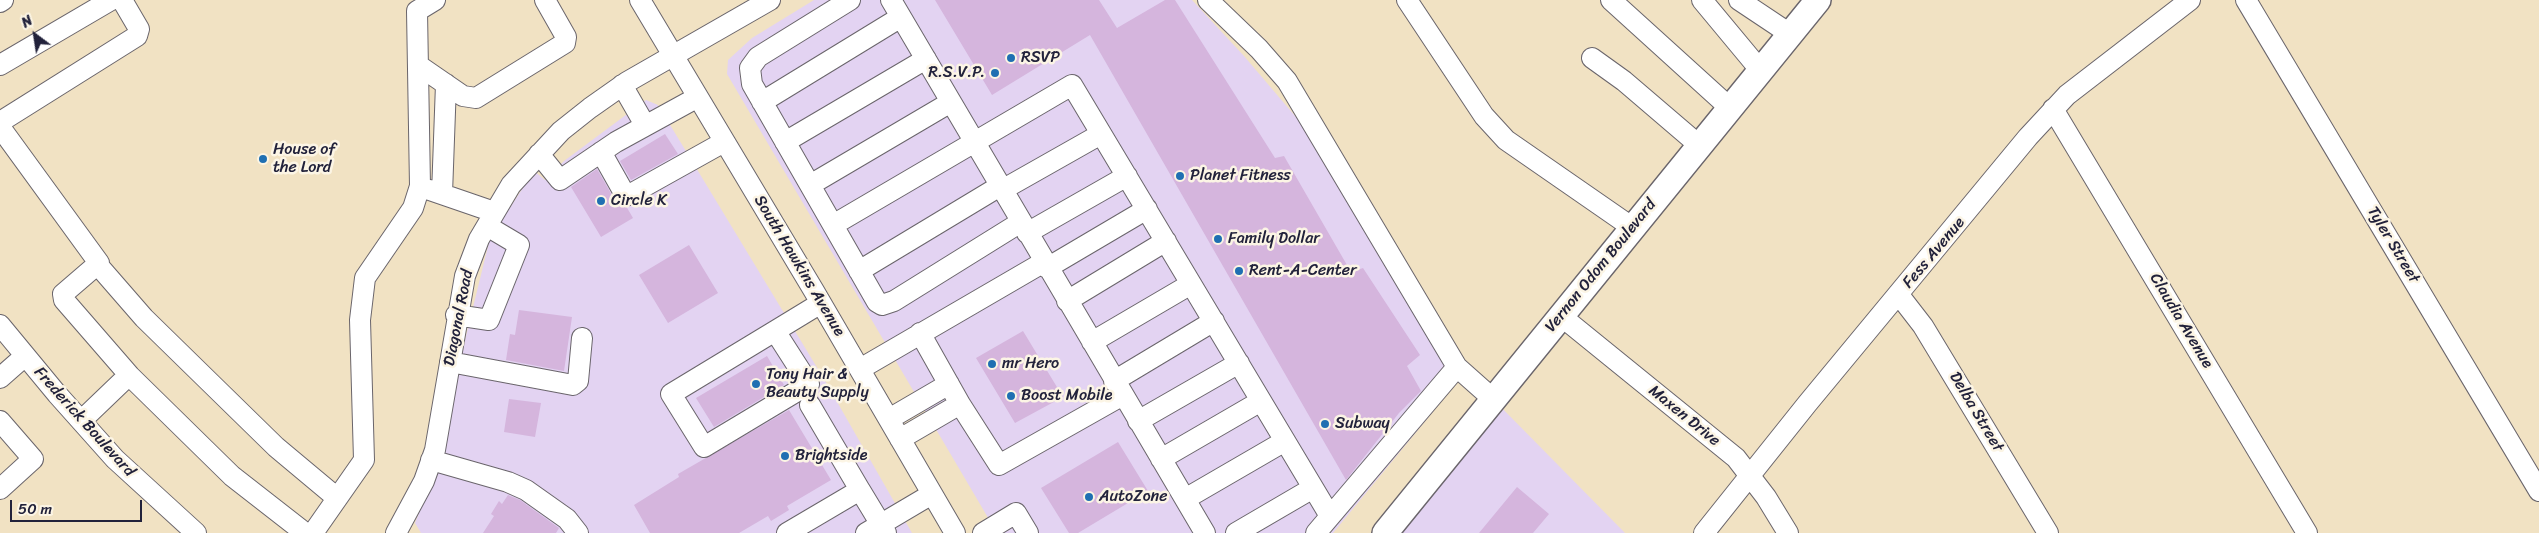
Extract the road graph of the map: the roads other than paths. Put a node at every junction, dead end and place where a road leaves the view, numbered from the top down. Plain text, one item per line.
1 (111, 0) edge
2 (122, 0) edge
3 (435, 0) edge
4 (545, 0) edge
5 (640, 0) edge
6 (770, 0) edge
7 (850, 0) edge
8 (1208, 0) edge
9 (1407, 0) edge
10 (1611, 0) edge
11 (1702, 0) edge
12 (1739, 0) edge
13 (1818, 0) edge
14 (2190, 0) edge
15 (2246, 0) edge
16 (896, 8) edge
17 (1790, 34) junction
18 (672, 55) junction
19 (1592, 58) dead end
20 (926, 59) junction
21 (0, 65) edge
22 (418, 65) junction
23 (1761, 71) junction
24 (446, 84) junction
25 (622, 85) junction
26 (698, 97) junction
27 (762, 102) junction
28 (951, 102) junction
29 (1730, 108) junction
30 (2053, 109) junction
31 (0, 122) edge
32 (645, 125) junction
33 (0, 127) edge
34 (1101, 134) junction
35 (724, 142) junction
36 (785, 142) junction
37 (974, 143) junction
38 (1700, 146) junction
39 (600, 152) junction
40 (539, 154) junction
41 (1127, 176) junction
42 (810, 185) junction
43 (420, 186) junction
44 (1001, 188) junction
45 (442, 194) junction
46 (1147, 210) junction
47 (490, 219) junction
48 (833, 225) junction
49 (1024, 227) junction
50 (1633, 228) junction
51 (1166, 242) junction
52 (97, 264) junction
53 (1046, 265) junction
54 (859, 270) junction
55 (1191, 284) junction
56 (1899, 295) junction
57 (1067, 301) junction
58 (821, 303) junction
59 (456, 315) junction
60 (1561, 316) junction
61 (1214, 321) junction
62 (0, 325) edge
63 (775, 331) junction
64 (920, 334) junction
65 (582, 338) dead end
66 (1092, 342) junction
67 (25, 356) junction
68 (450, 362) junction
69 (1239, 363) junction
70 (1457, 367) junction
71 (860, 368) junction
72 (129, 375) junction
73 (0, 378) edge
74 (949, 384) junction
75 (1119, 388) junction
76 (1493, 399) junction
77 (1261, 401) junction
78 (810, 404) dead end
79 (960, 404) junction
80 (889, 419) junction
81 (1138, 420) junction
82 (0, 421) edge
83 (81, 421) junction
84 (900, 439) junction
85 (1285, 441) junction
86 (1161, 459) junction
87 (431, 460) junction
88 (1750, 474) junction
89 (1313, 488) junction
90 (0, 489) edge
91 (860, 490) junction
92 (2539, 491) edge
93 (932, 494) junction
94 (337, 498) junction
95 (1185, 500) junction
96 (1330, 516) junction
97 (878, 530) edge
98 (196, 533) edge
99 (305, 533) edge
100 (313, 533) edge
101 (396, 533) edge
102 (578, 533) edge
103 (787, 533) edge
104 (955, 533) edge
105 (983, 533) edge
106 (1028, 533) edge
107 (1205, 533) edge
108 (1236, 533) edge
109 (1316, 533) edge
110 (1385, 533) edge
111 (1704, 533) edge
112 (1788, 533) edge
113 (2048, 533) edge
114 (2307, 533) edge

1 - 21 street
2 - 31 street
3 - 22 street
4 - 24 street
5 - 18 street, South Hawkins Avenue
6 - 18 street, Diagonal Road
7 - 27 street
8 - 70 street
9 - 50 street
10 - 29 street
11 - 23 street
12 - 17 street
13 - 17 main road, Vernon Odom Boulevard
14 - 30 street, Fess Avenue
15 - 92 street, Tyler Street
16 - 20 street
16 - 27 street
17 - 23 main road, Vernon Odom Boulevard
18 - 25 street, Diagonal Road
18 - 26 street, South Hawkins Avenue
19 - 38 street
20 - 28 street
20 - 36 street
22 - 24 street
22 - 43 street
23 - 29 main road, Vernon Odom Boulevard
24 - 45 street
25 - 32 street
25 - 40 street, Diagonal Road
26 - 32 street
26 - 35 street, South Hawkins Avenue
27 - 36 street
28 - 37 street
28 - 42 street
29 - 38 main road, Vernon Odom Boulevard
30 - 56 street, Fess Avenue
30 - 114 street, Claudia Avenue
32 - 39 street
33 - 52 street
34 - 37 street
34 - 41 street
34 - 44 street
35 - 39 street
35 - 58 street, South Hawkins Avenue
36 - 42 street
37 - 44 street
37 - 48 street
38 - 50 main road, Vernon Odom Boulevard
39 - 40 street
40 - 47 street, Diagonal Road
41 - 46 street
41 - 49 street
42 - 48 street
43 - 45 street
43 - 94 street
44 - 49 street
44 - 54 street
45 - 47 street
46 - 51 street
46 - 53 street
47 - 59 street, Diagonal Road
47 - 59 street
48 - 54 street
49 - 53 street
49 - 54 street
50 - 60 main road, Vernon Odom Boulevard
51 - 55 street
51 - 57 street
52 - 72 street
52 - 94 street
53 - 57 street
53 - 64 street
55 - 61 street
55 - 66 street
56 - 88 street, Fess Avenue
56 - 113 street, Delba Street
57 - 66 street
58 - 63 street
58 - 71 street, South Hawkins Avenue
59 - 68 street, Diagonal Road
60 - 76 main road, Vernon Odom Boulevard
60 - 88 street, Maxen Drive
61 - 69 street
61 - 75 street
62 - 67 street, Frederick Boulevard
63 - 63 street
64 - 71 street
64 - 74 street
65 - 68 street
66 - 75 street
67 - 73 street
67 - 83 street, Frederick Boulevard
68 - 87 street, Diagonal Road
69 - 77 street
69 - 81 street
70 - 76 street
70 - 96 street
71 - 80 street, South Hawkins Avenue
72 - 83 street
72 - 99 street
74 - 79 street
74 - 80 street
75 - 79 street
75 - 81 street
76 - 110 main road, Vernon Odom Boulevard
77 - 85 street
77 - 86 street
78 - 91 street
79 - 84 street
80 - 84 street, South Hawkins Avenue
81 - 86 street
82 - 90 street
83 - 98 street, Frederick Boulevard
84 - 93 street, South Hawkins Avenue
85 - 89 street
85 - 95 street
86 - 95 street
87 - 101 street, Diagonal Road
87 - 102 street
88 - 111 street, Fess Avenue
88 - 112 street, Maxen Drive
89 - 96 street
89 - 108 street
91 - 97 street
91 - 103 street
93 - 97 street
93 - 104 street, South Hawkins Avenue
94 - 100 street
95 - 107 street
96 - 109 street
105 - 106 street

